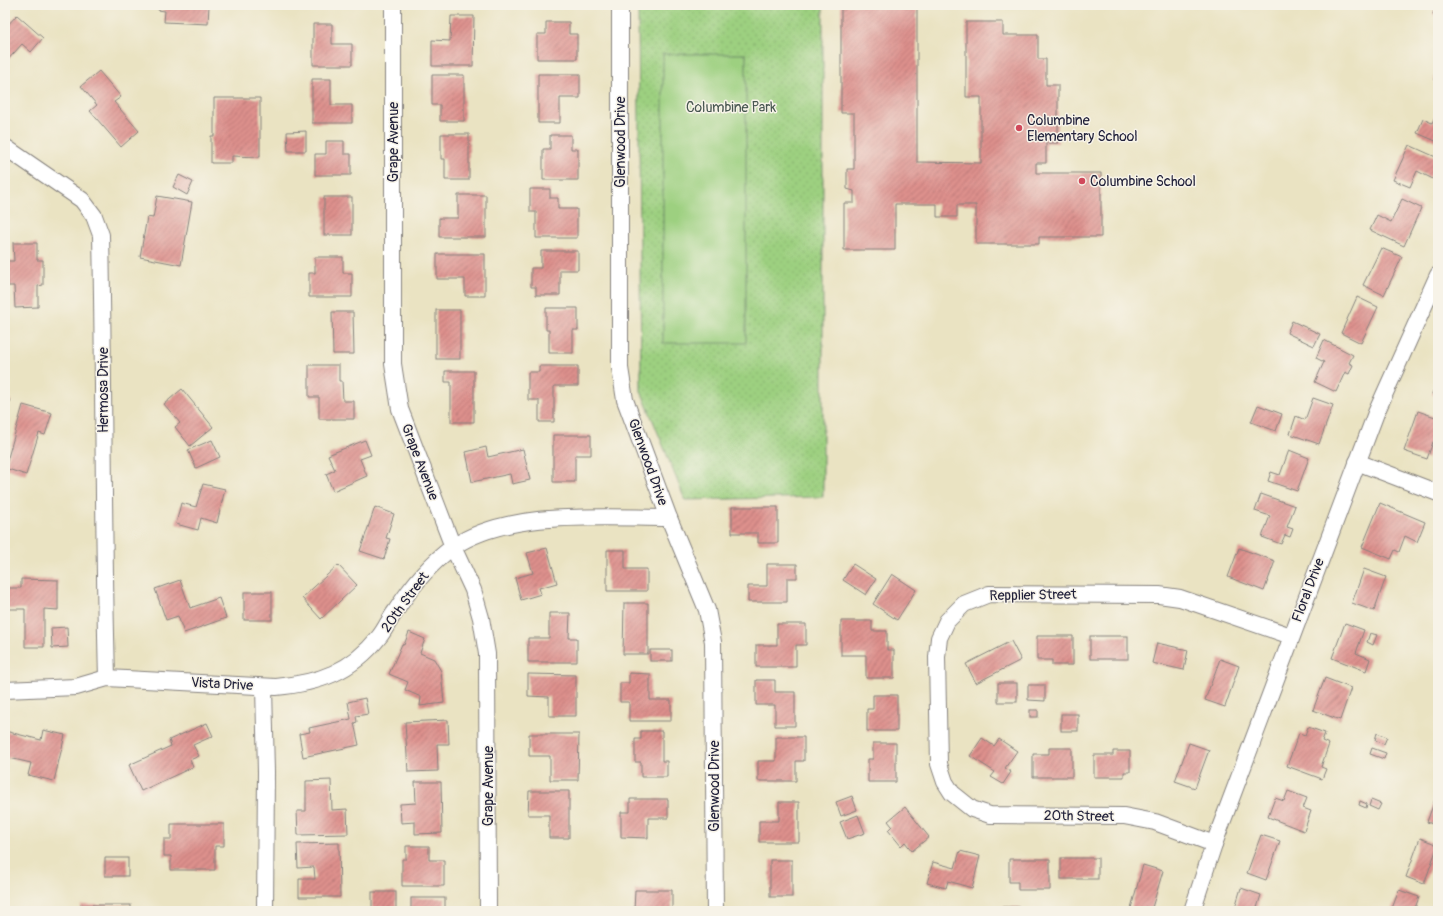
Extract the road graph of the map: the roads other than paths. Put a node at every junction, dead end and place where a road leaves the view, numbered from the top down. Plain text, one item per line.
1 (392, 5) edge
2 (620, 5) edge
3 (5, 147) edge
4 (1438, 275) edge
5 (1357, 462) junction
6 (1438, 493) edge
7 (669, 518) junction
8 (453, 547) junction
9 (1291, 636) junction
10 (107, 678) junction
11 (264, 686) junction
12 (5, 690) edge
13 (948, 788) joint
14 (1214, 844) junction
15 (265, 911) edge
16 (488, 911) edge
17 (715, 911) edge
18 (1192, 911) edge

1 - 8 street, Grape Avenue
2 - 7 street, Glenwood Drive
3 - 10 street, Hermosa Drive
4 - 5 street, Floral Drive
5 - 6 street
5 - 9 street, Floral Drive
7 - 8 street, 20th Street
7 - 17 street, Glenwood Drive
8 - 11 street, 20th Street
8 - 16 street, Grape Avenue
9 - 13 street, Repplier Street
9 - 14 street, Floral Drive
10 - 11 street, Vista Drive
10 - 12 street, Vista Drive
11 - 15 street, Vista Drive
13 - 14 street, 20th Street
14 - 18 street, Floral Drive

